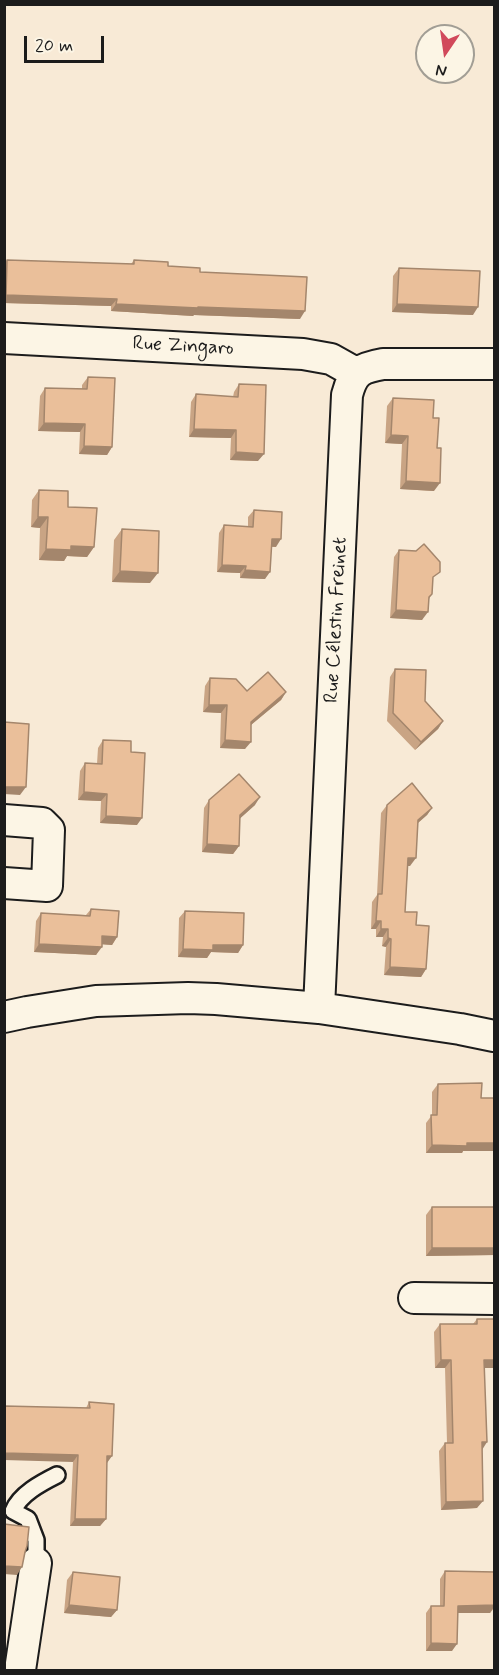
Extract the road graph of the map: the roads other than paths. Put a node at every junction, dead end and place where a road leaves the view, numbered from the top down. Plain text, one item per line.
1 (4, 338) edge
2 (495, 364) edge
3 (356, 373) junction
4 (4, 820) edge
5 (4, 883) edge
6 (319, 1008) junction
7 (4, 1017) edge
8 (495, 1036) edge
9 (414, 1298) dead end
10 (495, 1299) edge
11 (57, 1475) dead end
12 (36, 1565) joint
13 (20, 1671) edge

1 - 3 street, Rue Zingaro
2 - 3 street
3 - 6 street, Rue Célestin Freinet
4 - 5 street
6 - 7 street
6 - 8 street
9 - 10 street
11 - 12 lane
12 - 13 street

